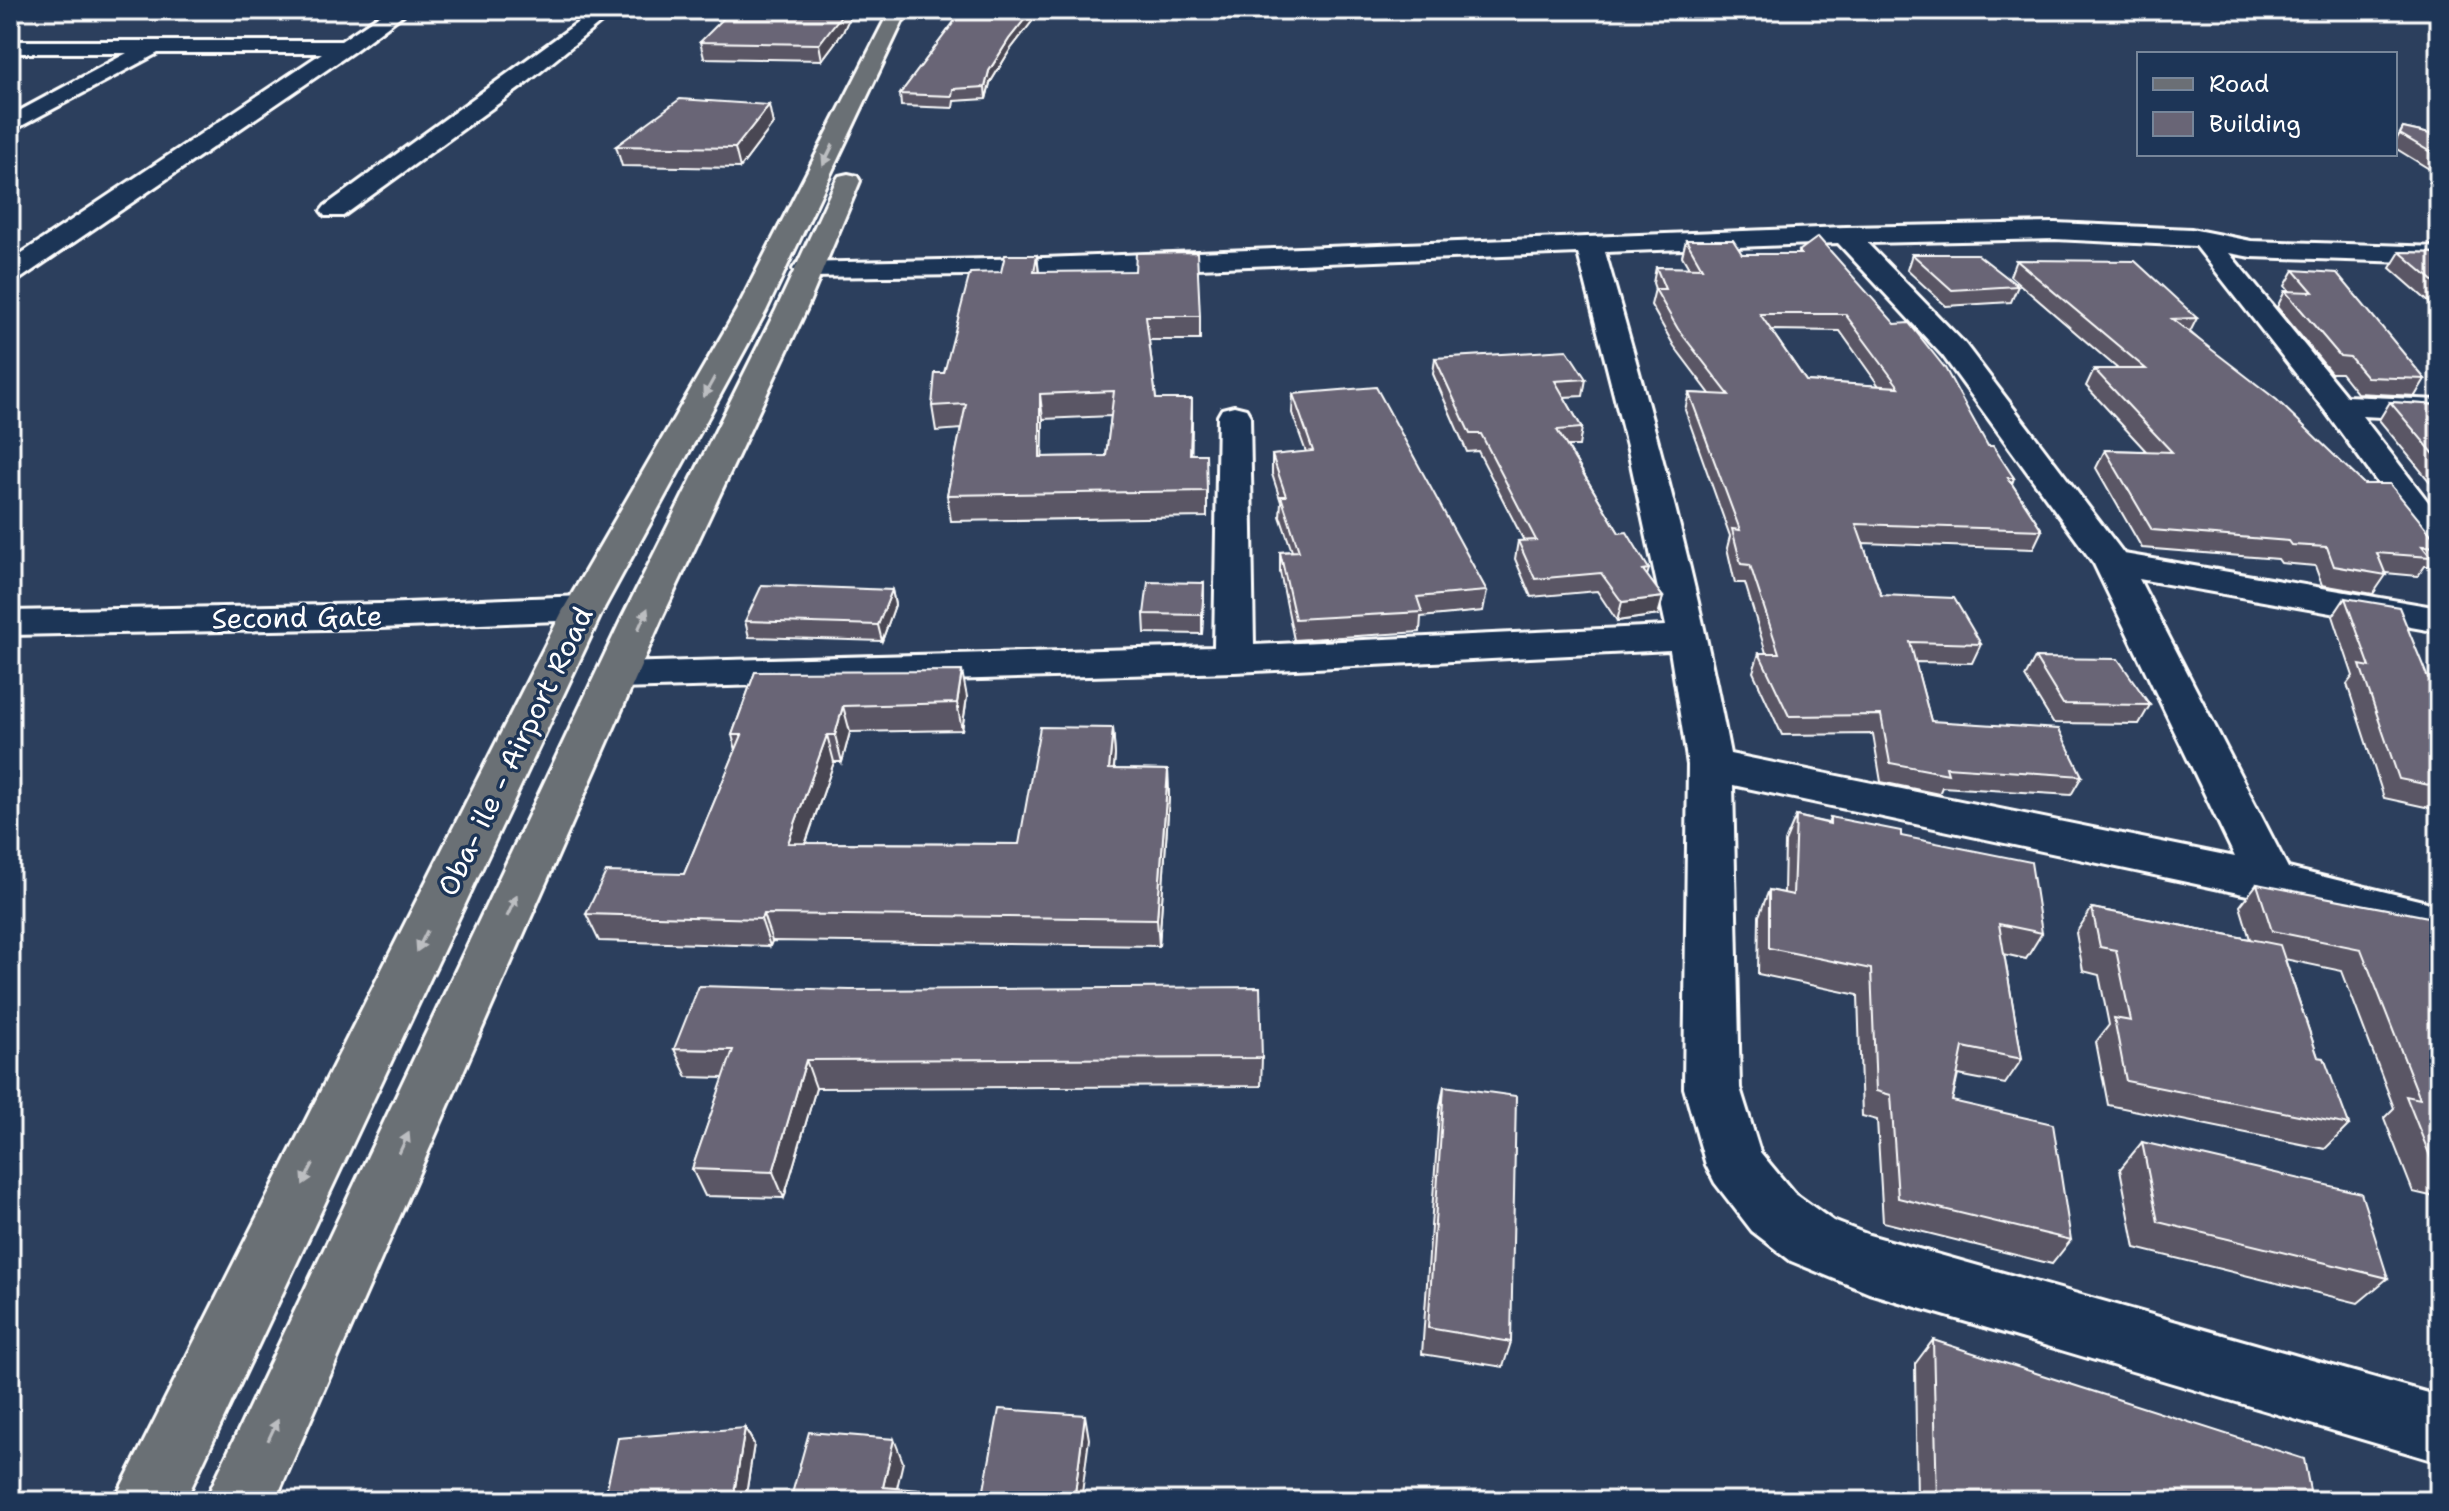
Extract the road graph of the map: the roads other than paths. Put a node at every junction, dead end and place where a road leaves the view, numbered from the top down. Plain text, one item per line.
1 (400, 10) edge
2 (607, 10) edge
3 (899, 10) edge
4 (926, 10) edge
5 (10, 47) edge
6 (154, 47) junction
7 (347, 47) junction
8 (10, 125) edge
9 (334, 211) dead end
10 (1845, 235) junction
11 (2204, 239) junction
12 (1589, 245) junction
13 (2439, 255) edge
14 (807, 269) junction
15 (10, 273) edge
16 (771, 311) junction
17 (2337, 405) junction
18 (2439, 410) edge
19 (1234, 416) dead end
20 (2439, 541) edge
21 (2112, 563) junction
22 (584, 608) junction
23 (2439, 620) edge
24 (10, 623) edge
25 (1688, 637) junction
26 (1234, 659) junction
27 (618, 676) junction
28 (1710, 765) junction
29 (2271, 882) junction
30 (2439, 924) edge
31 (2439, 1429) edge
32 (149, 1501) edge
33 (240, 1501) edge

1 - 7 street
2 - 9 street
3 -> 16 main road, Oba- ile - Airport Road
4 - 14 main road, Oba- ile - Airport Road
5 - 6 street
6 - 7 street
6 - 8 street
7 - 15 street
10 - 11 street
10 - 12 street
10 - 21 street
11 - 13 street
11 - 17 street
12 - 14 street
12 - 25 street
14 - 16 main road, Oba- ile - Airport Road
16 -> 22 main road, Oba- ile - Airport Road
27 -> 16 main road, Oba- ile - Airport Road
17 - 18 street
17 - 20 street
19 - 26 street
21 - 23 street
21 - 29 street
22 - 24 street, Second Gate
22 -> 32 main road, Oba- ile - Airport Road
25 - 26 street
25 - 28 street
26 - 27 street
33 -> 27 main road, Oba- ile - Airport Road
28 - 29 street
28 - 31 street
29 - 30 street

